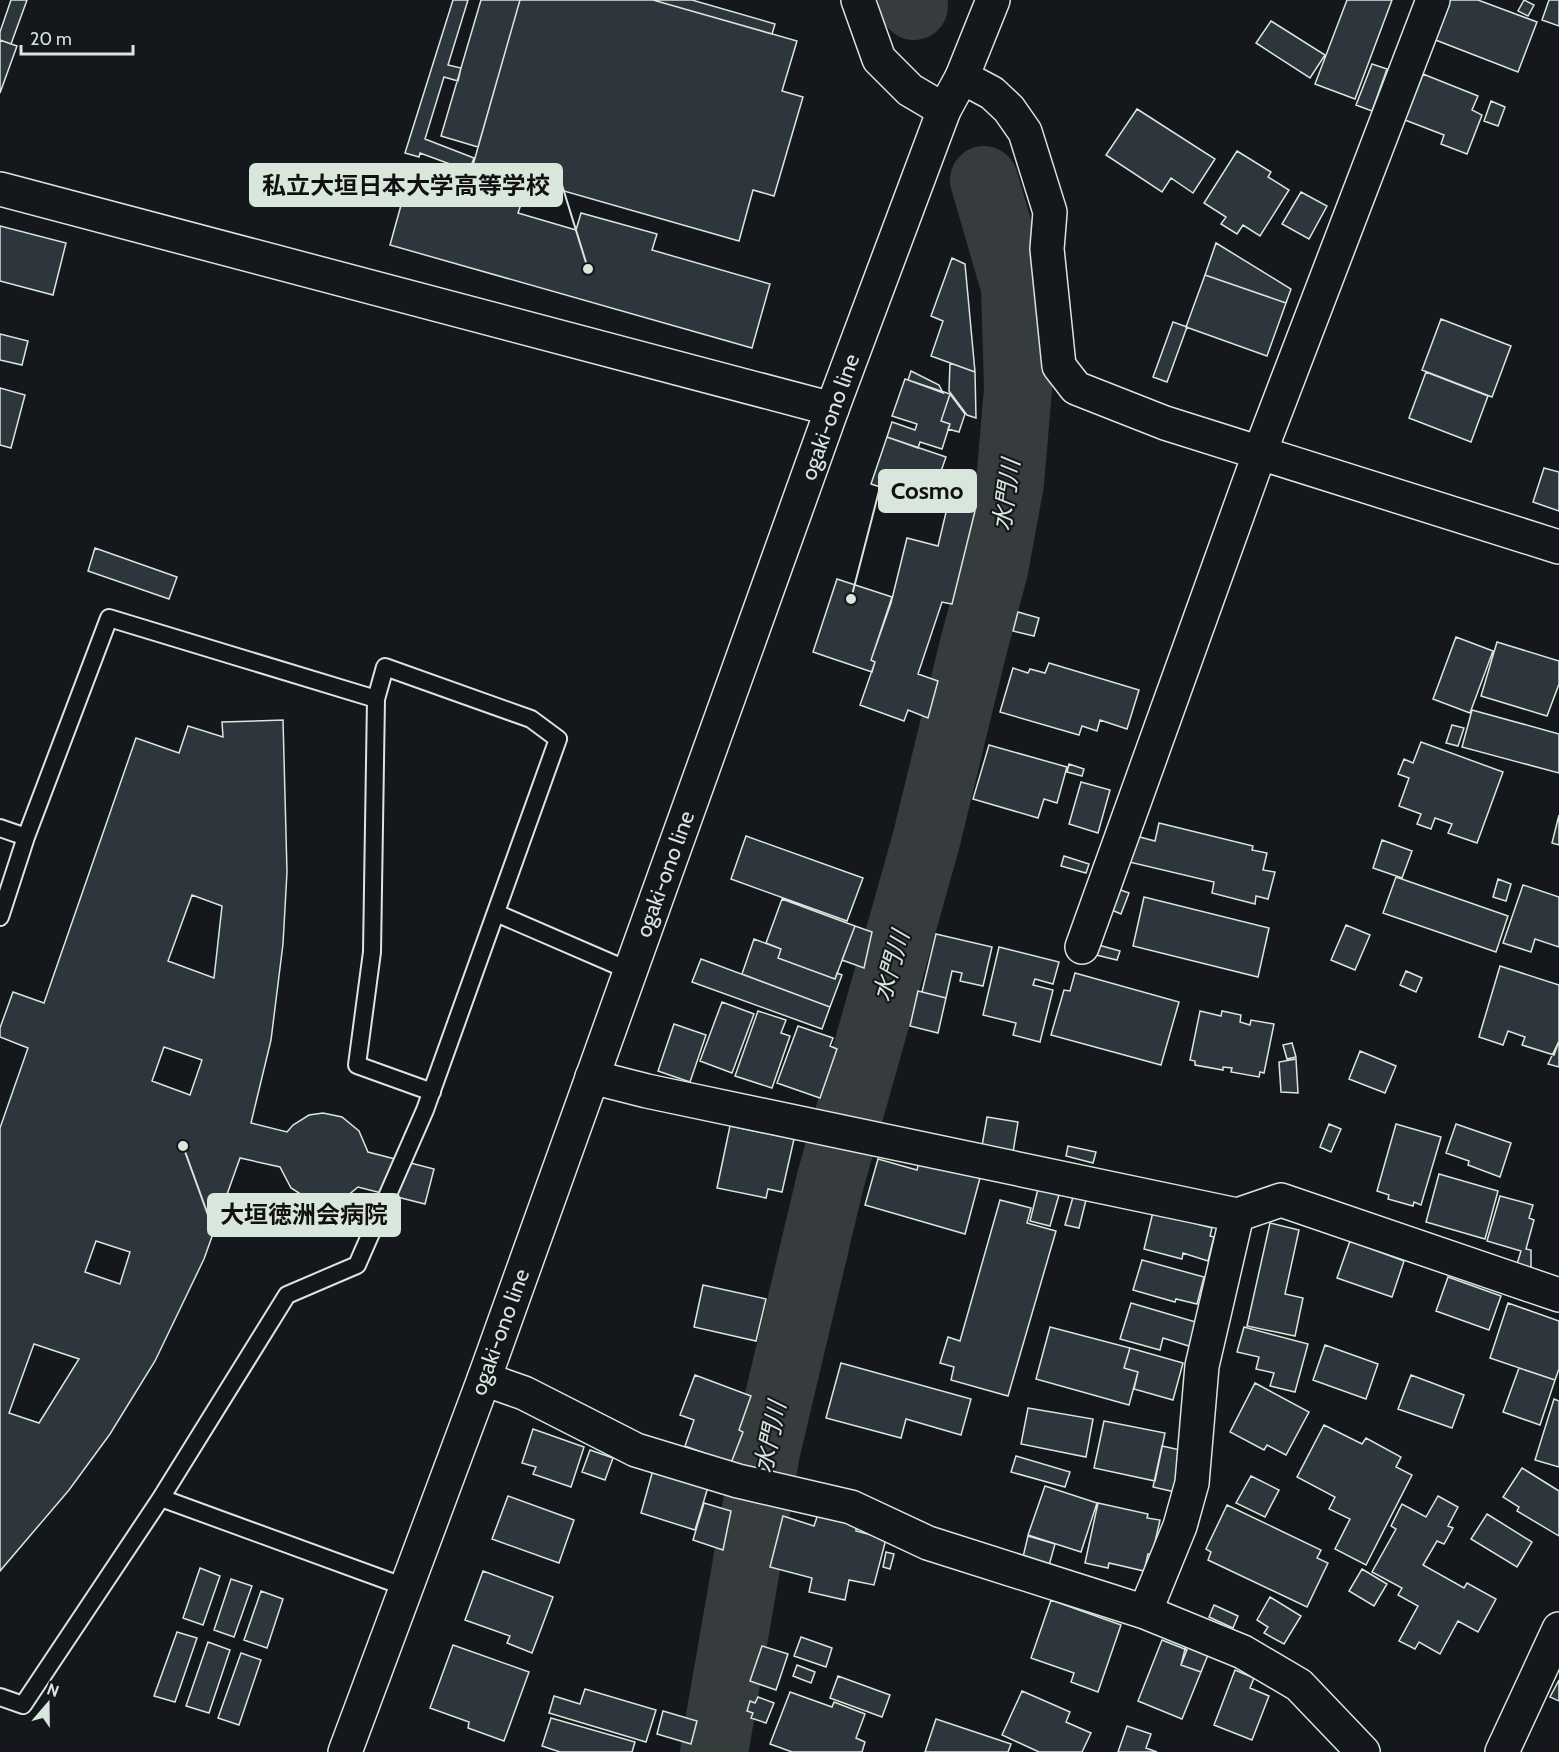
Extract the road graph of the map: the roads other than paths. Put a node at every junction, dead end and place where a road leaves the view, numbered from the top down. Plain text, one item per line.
1 (858, 0) edge
2 (993, 0) edge
3 (1433, 0) edge
4 (962, 77) junction
5 (944, 110) junction
6 (0, 189) edge
7 (832, 409) junction
8 (1260, 452) junction
9 (1559, 547) edge
10 (376, 699) junction
11 (0, 828) edge
12 (26, 837) junction
13 (496, 913) junction
14 (0, 917) edge
15 (1082, 947) dead end
16 (630, 971) junction
17 (592, 1077) junction
18 (432, 1092) junction
19 (1237, 1215) junction
20 (1559, 1295) edge
21 (484, 1379) junction
22 (161, 1498) junction
23 (405, 1587) junction
24 (1145, 1612) junction
25 (1559, 1629) edge
26 (0, 1697) edge
27 (345, 1752) edge
28 (1363, 1752) edge
29 (1502, 1752) edge

1 - 5 street
2 - 4 street, ogaki-ono line
3 - 8 street
4 - 5 street, ogaki-ono line
4 - 8 street
5 - 7 street, ogaki-ono line
6 - 7 street
7 - 16 street, ogaki-ono line
8 - 9 street
8 - 15 street
10 - 12 lane
10 - 13 lane
10 - 18 lane
11 - 12 lane
12 - 14 lane
13 - 16 lane
13 - 18 lane
16 - 17 street, ogaki-ono line
17 - 19 street
17 - 21 street, ogaki-ono line
18 - 22 lane
19 - 20 street
19 - 24 street
21 - 23 street, ogaki-ono line
21 - 24 street
22 - 23 lane
22 - 26 lane
23 - 27 street, ogaki-ono line
24 - 28 street
25 - 29 street

